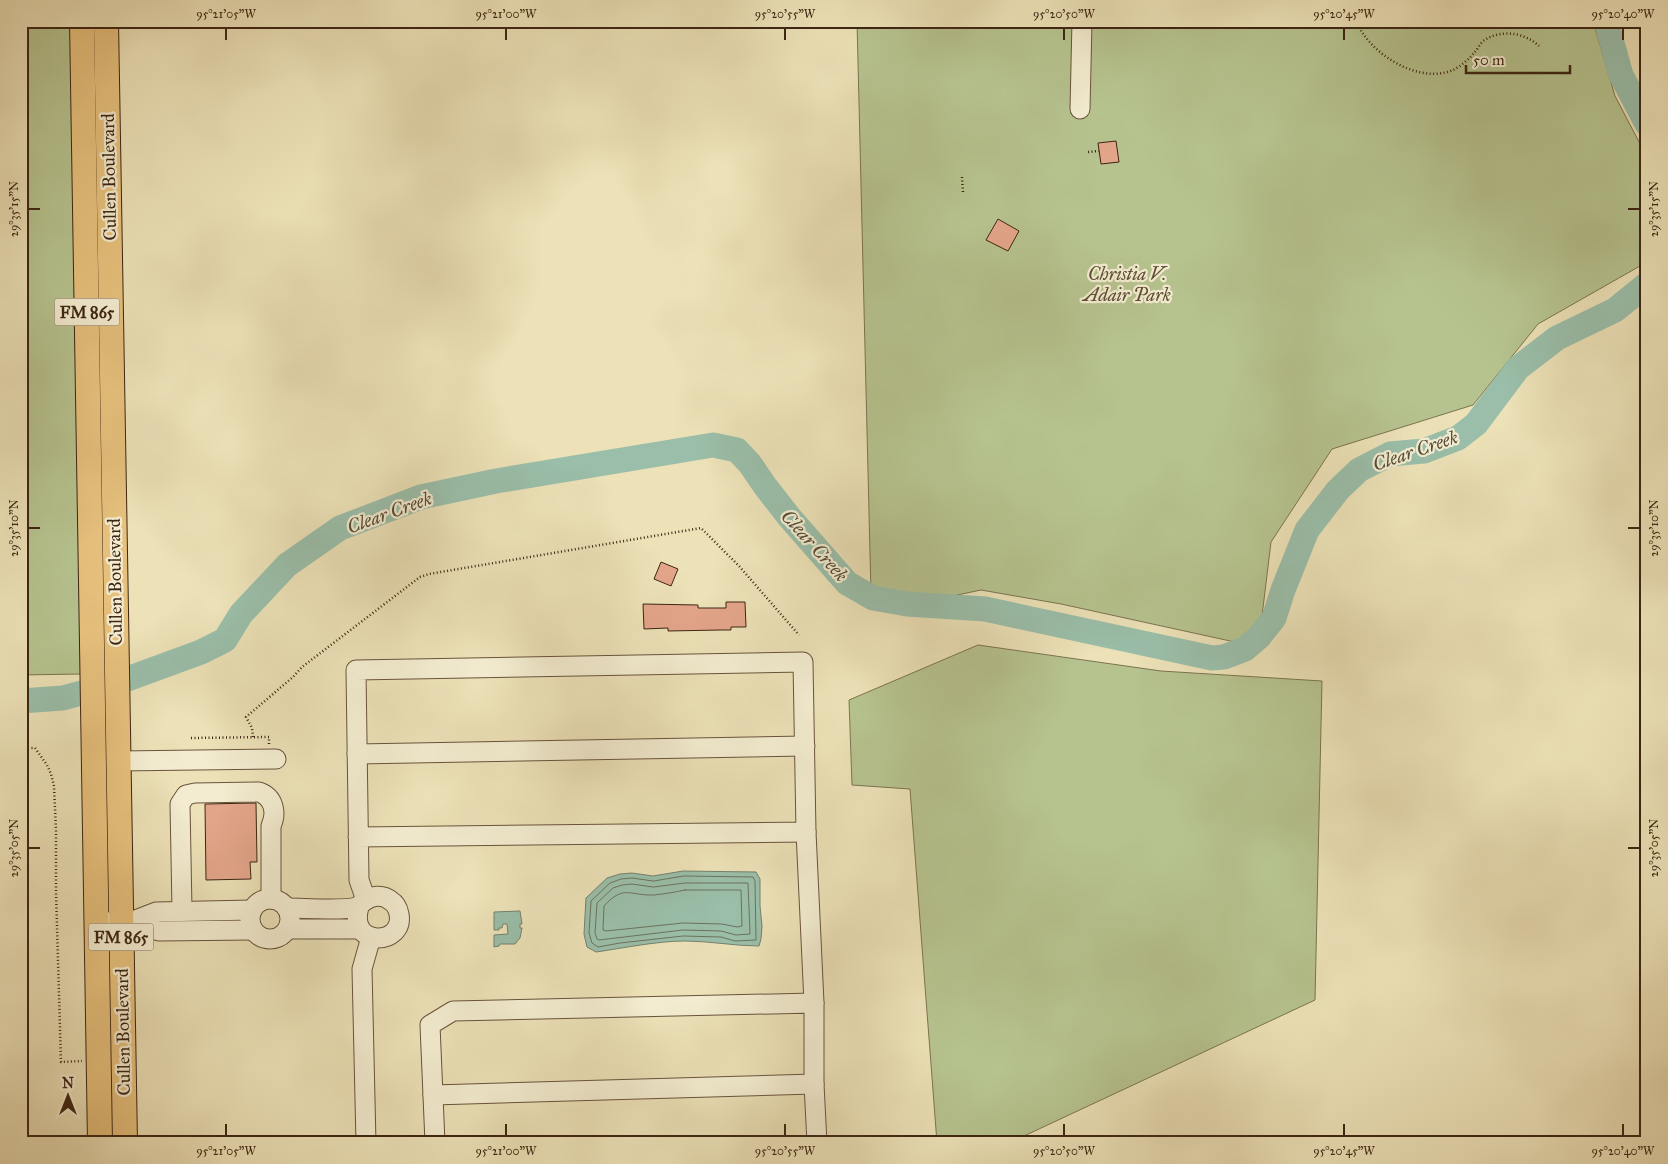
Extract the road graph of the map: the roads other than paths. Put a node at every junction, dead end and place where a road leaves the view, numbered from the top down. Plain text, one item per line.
1 (82, 21) edge
2 (106, 21) edge
3 (1082, 21) edge
4 (1080, 109) dead end
5 (83, 112) junction
6 (110, 275) junction
7 (804, 746) junction
8 (273, 754) road end
9 (357, 754) junction
10 (119, 761) junction
11 (806, 832) junction
12 (358, 837) junction
13 (279, 903) junction
14 (362, 903) junction
15 (182, 910) junction
16 (252, 910) junction
17 (96, 922) junction
18 (125, 922) junction
19 (289, 929) junction
20 (253, 930) junction
21 (366, 933) junction
22 (814, 1003) junction
23 (814, 1084) junction
24 (433, 1095) junction
25 (100, 1143) edge
26 (125, 1143) edge
27 (366, 1143) edge
28 (435, 1143) edge
29 (817, 1143) edge

1 - 5 main road, Cullen Boulevard / FM 865
2 - 6 main road, Cullen Boulevard / FM 865
3 - 4 street
5 - 6 main road
5 - 17 main road, Cullen Boulevard / FM 865
6 - 10 main road, Cullen Boulevard / FM 865
7 - 9 street
7 - 9 street
7 - 11 street
8 - 10 street
9 - 12 street
10 - 18 main road, Cullen Boulevard / FM 865
11 - 12 street
11 - 22 street
12 - 14 street
13 - 14 street
13 - 15 street
13 - 16 street
13 - 19 street
14 - 21 street
14 - 21 street
15 - 16 street
15 - 18 street
16 - 20 street
17 - 18 street
17 - 25 main road, Cullen Boulevard / FM 865
18 - 20 street
18 - 26 main road, Cullen Boulevard / FM 865
19 - 20 street
19 - 21 street
21 - 27 street
22 - 23 street
22 - 24 street
23 - 24 street
23 - 29 street
24 - 28 street

